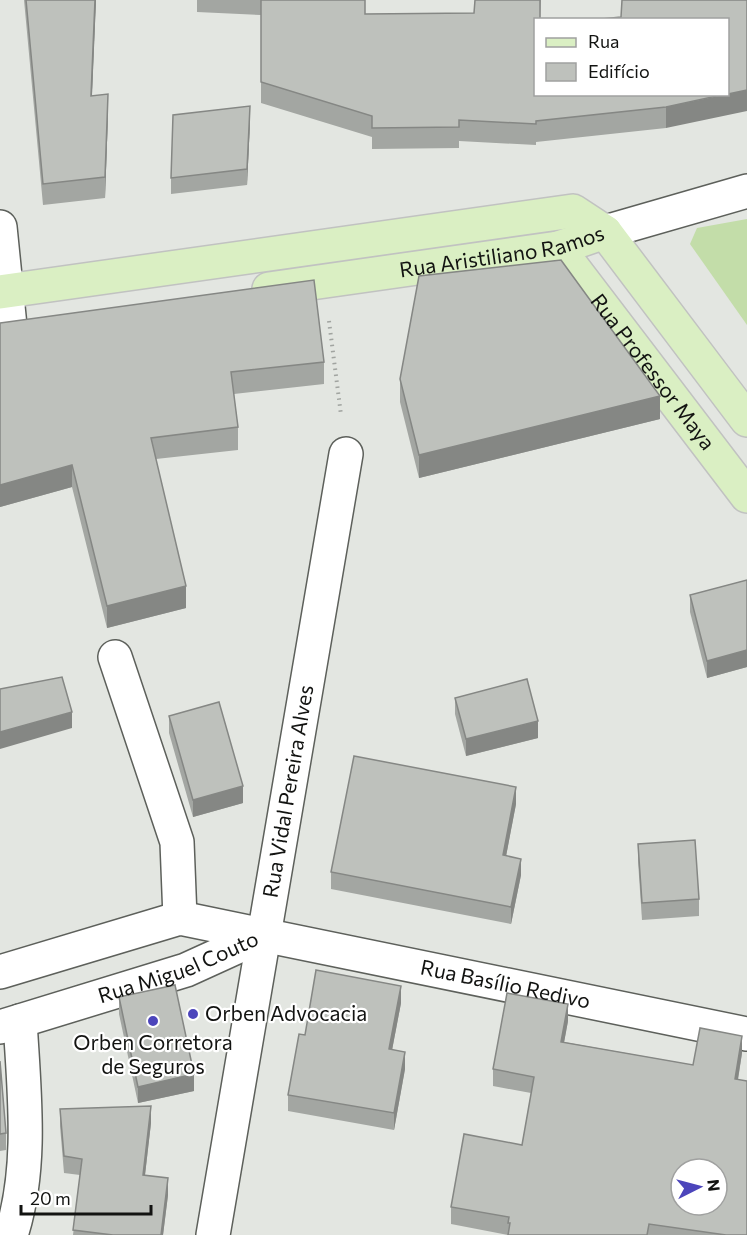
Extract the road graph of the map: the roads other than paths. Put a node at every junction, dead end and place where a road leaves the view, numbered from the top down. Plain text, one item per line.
1 (747, 191) edge
2 (0, 227) edge
3 (605, 232) junction
4 (320, 247) junction
5 (558, 248) junction
6 (324, 282) junction
7 (3, 292) edge
8 (243, 293) edge
9 (45, 321) edge
10 (5, 327) edge
11 (747, 420) edge
12 (346, 454) road end
13 (747, 496) edge
14 (115, 657) dead end
15 (180, 918) junction
16 (265, 934) junction
17 (0, 972) edge
18 (10, 1024) edge
19 (747, 1034) edge
20 (11, 1235) edge
21 (213, 1235) edge

1 - 3 street
2 - 7 street
3 - 4 main road, Rua Aristiliano Ramos
3 - 5 main road, Rua Aristiliano Ramos
3 - 11 main road
4 - 6 main road
4 - 7 main road, Rua Aristiliano Ramos
5 - 6 main road, Rua Aristiliano Ramos
5 - 13 main road, Rua Professor Maya
6 - 8 main road, Rua Aristiliano Ramos
7 - 10 street
9 - 10 main road
12 - 16 street, Rua Vidal Pereira Alves
14 - 15 street
15 - 16 street, Rua Miguel Couto
15 - 17 street, Rua Miguel Couto
16 - 18 street, Rua Miguel Couto
16 - 19 street, Rua Basílio Redivo
16 - 21 street, Rua Vidal Pereira Alves
18 - 20 street

